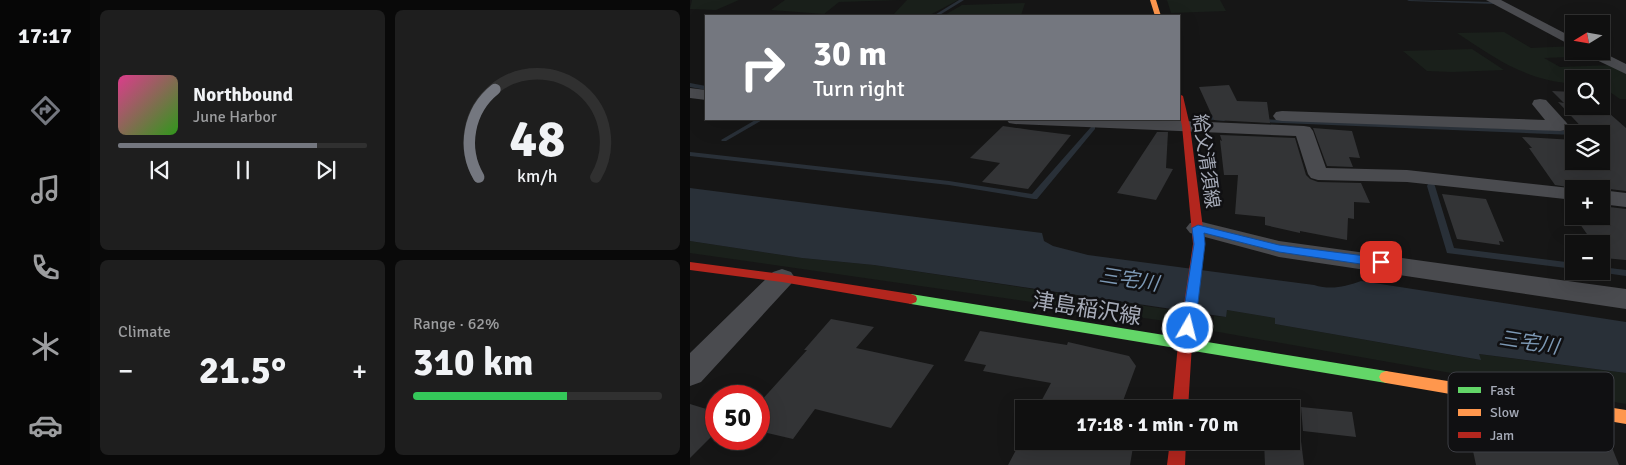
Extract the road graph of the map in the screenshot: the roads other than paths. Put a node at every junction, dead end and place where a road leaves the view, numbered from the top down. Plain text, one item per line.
1 (1153, 0) edge
2 (1492, 0) edge
3 (1158, 15) edge
4 (1565, 38) edge
5 (1607, 60) edge
6 (1626, 70) edge
7 (690, 93) edge
8 (705, 96) edge
9 (1540, 104) dead end
10 (1183, 111) edge
11 (1565, 193) edge
12 (1610, 198) edge
13 (1626, 200) edge
14 (1199, 236) junction
15 (690, 266) edge
16 (782, 278) junction
17 (1626, 299) edge
18 (1185, 344) junction
19 (690, 373) edge
20 (1448, 388) edge
21 (1181, 400) edge
22 (1177, 450) edge
23 (1176, 465) edge

1 - 3 main road
2 - 4 street
5 - 6 street
7 - 8 street
9 - 10 street
10 - 11 street
10 - 14 main road, 給父清須線
12 - 13 street
14 - 17 street
14 - 18 main road, 給父清須線
15 - 16 main road, 津島稲沢線
16 - 18 main road, 津島稲沢線
16 - 19 street
18 - 20 main road, 津島稲沢線
18 - 21 main road, 給父清須線
22 - 23 main road

